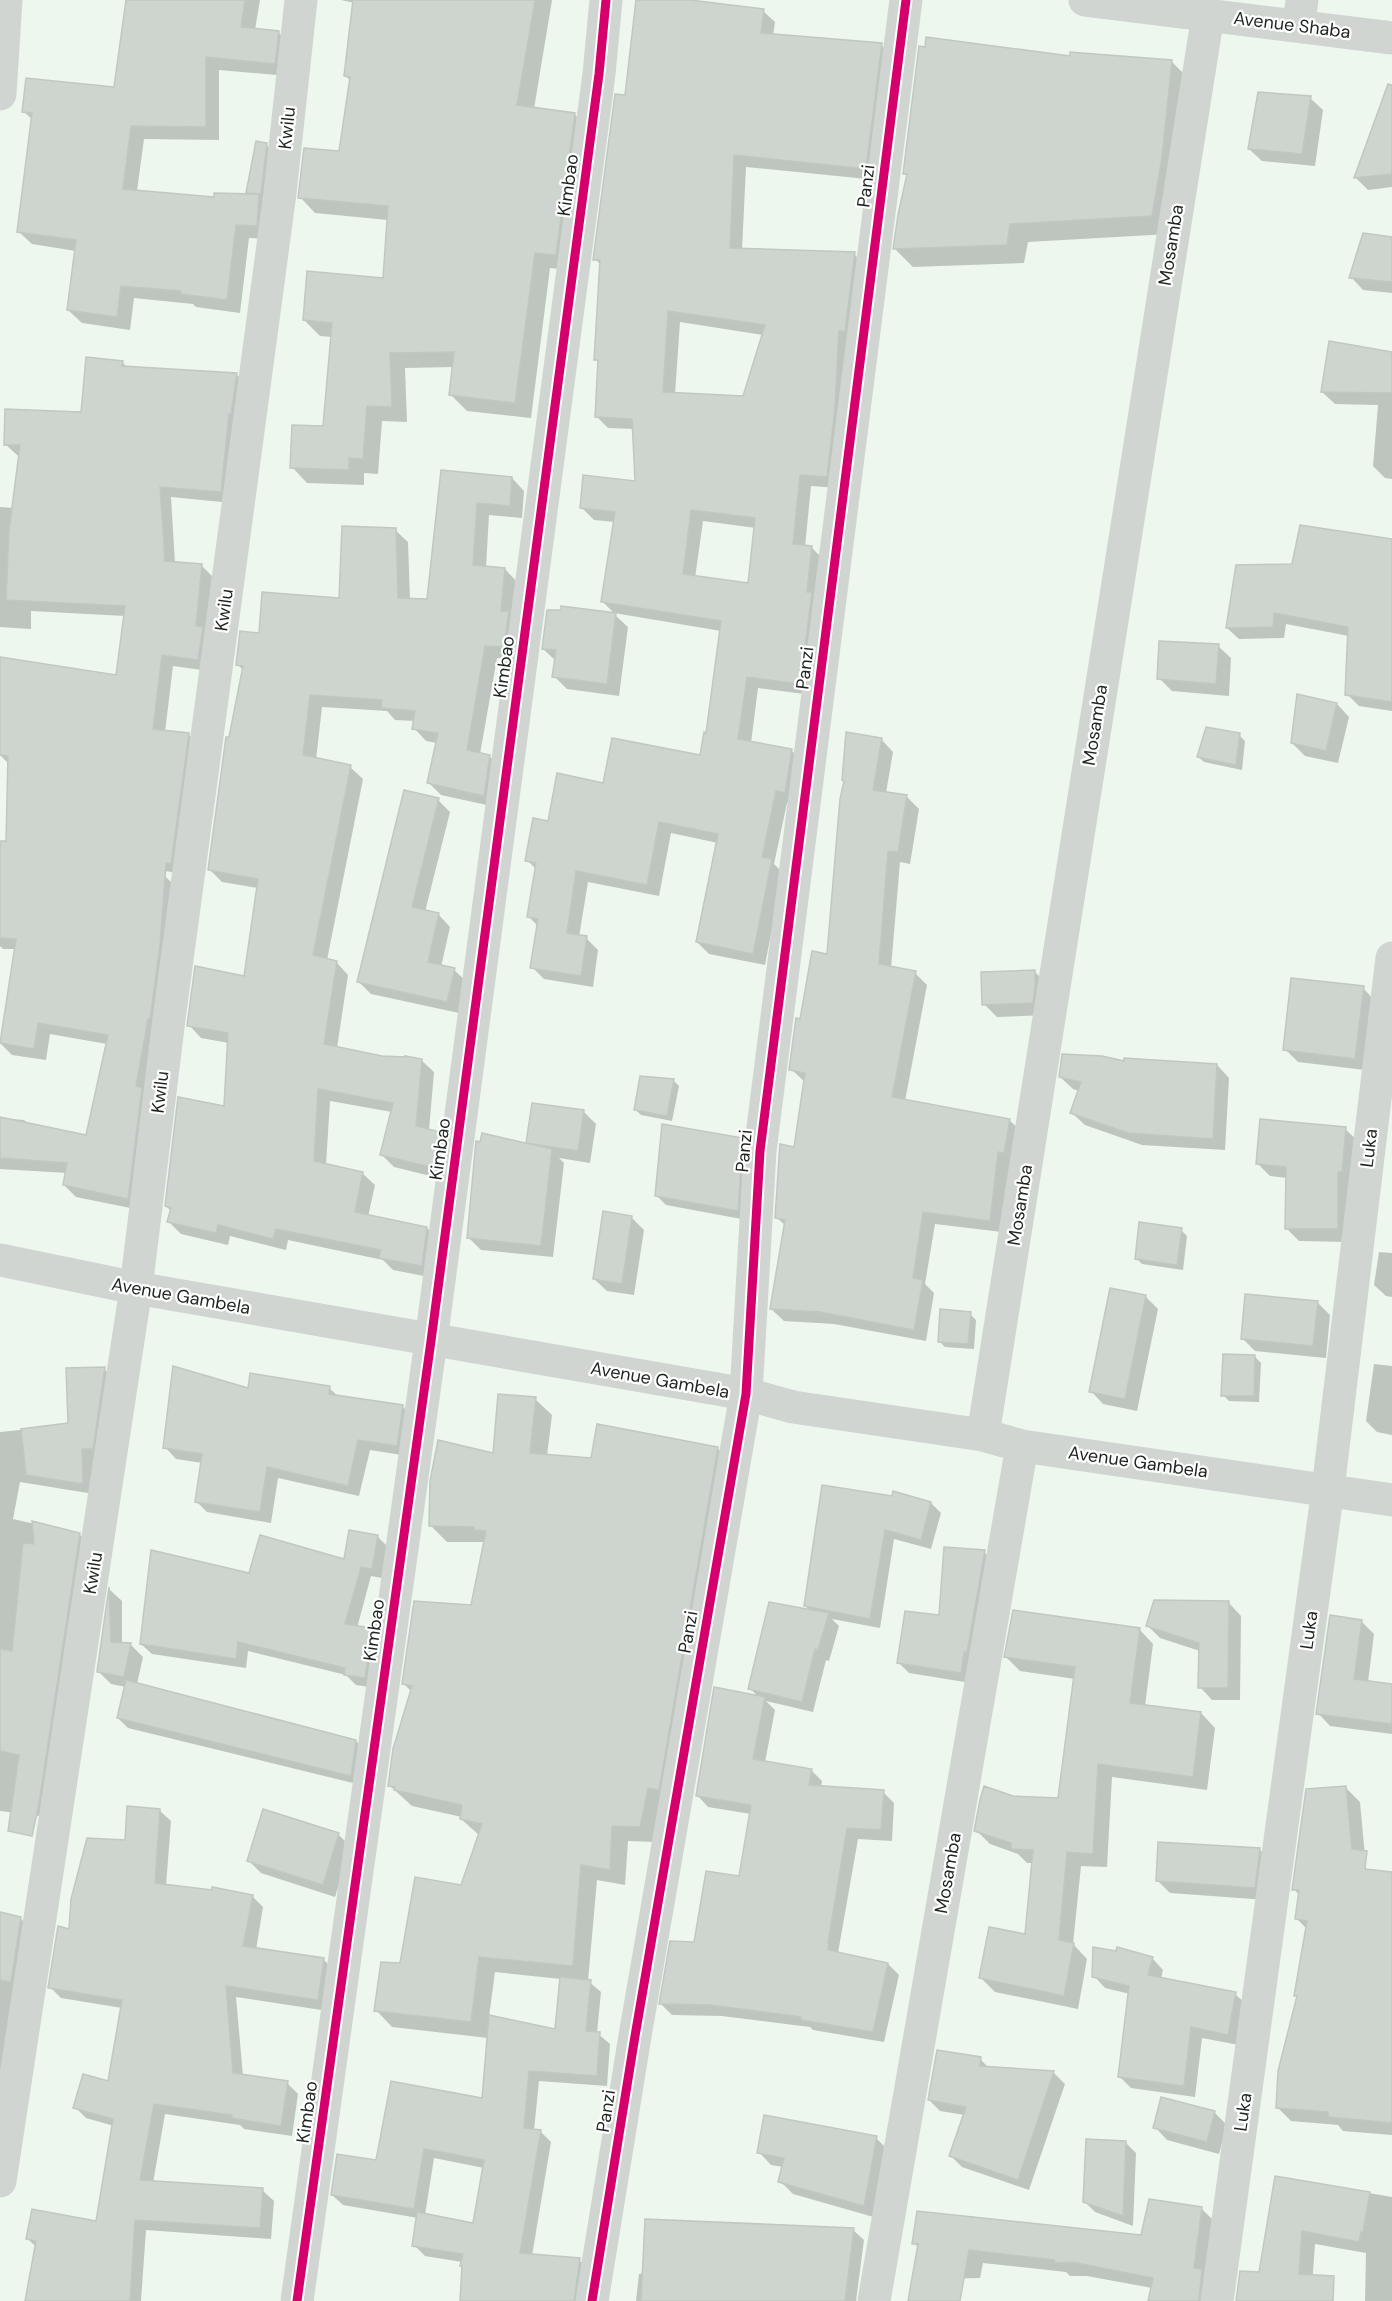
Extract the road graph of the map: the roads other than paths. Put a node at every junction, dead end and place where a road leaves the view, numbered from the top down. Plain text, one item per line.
1 (6, 0) edge
2 (301, 0) edge
3 (606, 0) edge
4 (906, 0) edge
5 (1085, 0) edge
6 (1301, 13) edge
7 (1208, 15) junction
8 (1392, 38) edge
9 (0, 94) edge
10 (1392, 958) edge
11 (0, 1260) edge
12 (136, 1288) junction
13 (431, 1341) junction
14 (746, 1394) junction
15 (983, 1435) junction
16 (1022, 1446) junction
17 (1328, 1489) junction
18 (1392, 1500) edge
19 (0, 2181) edge
20 (297, 2301) edge
21 (592, 2301) edge
22 (874, 2301) edge
23 (1217, 2301) edge

1 - 9 street
2 - 12 street, Kwilu
3 - 13 street, Kimbao
4 - 14 street, Panzi
5 - 7 street, Avenue Shaba
6 - 7 street, Avenue Shaba
6 - 8 street, Avenue Shaba
7 - 15 street, Mosamba
10 - 17 street, Luka
11 - 12 street, Avenue Gambela
12 - 13 street, Avenue Gambela
12 - 19 street, Kwilu
13 - 14 street, Avenue Gambela
13 - 20 street, Kimbao
14 - 15 street, Avenue Gambela
14 - 21 street, Panzi
15 - 16 street, Avenue Gambela
16 - 17 street, Avenue Gambela
16 - 22 street, Mosamba
17 - 18 street, Avenue Gambela
17 - 23 street, Luka

